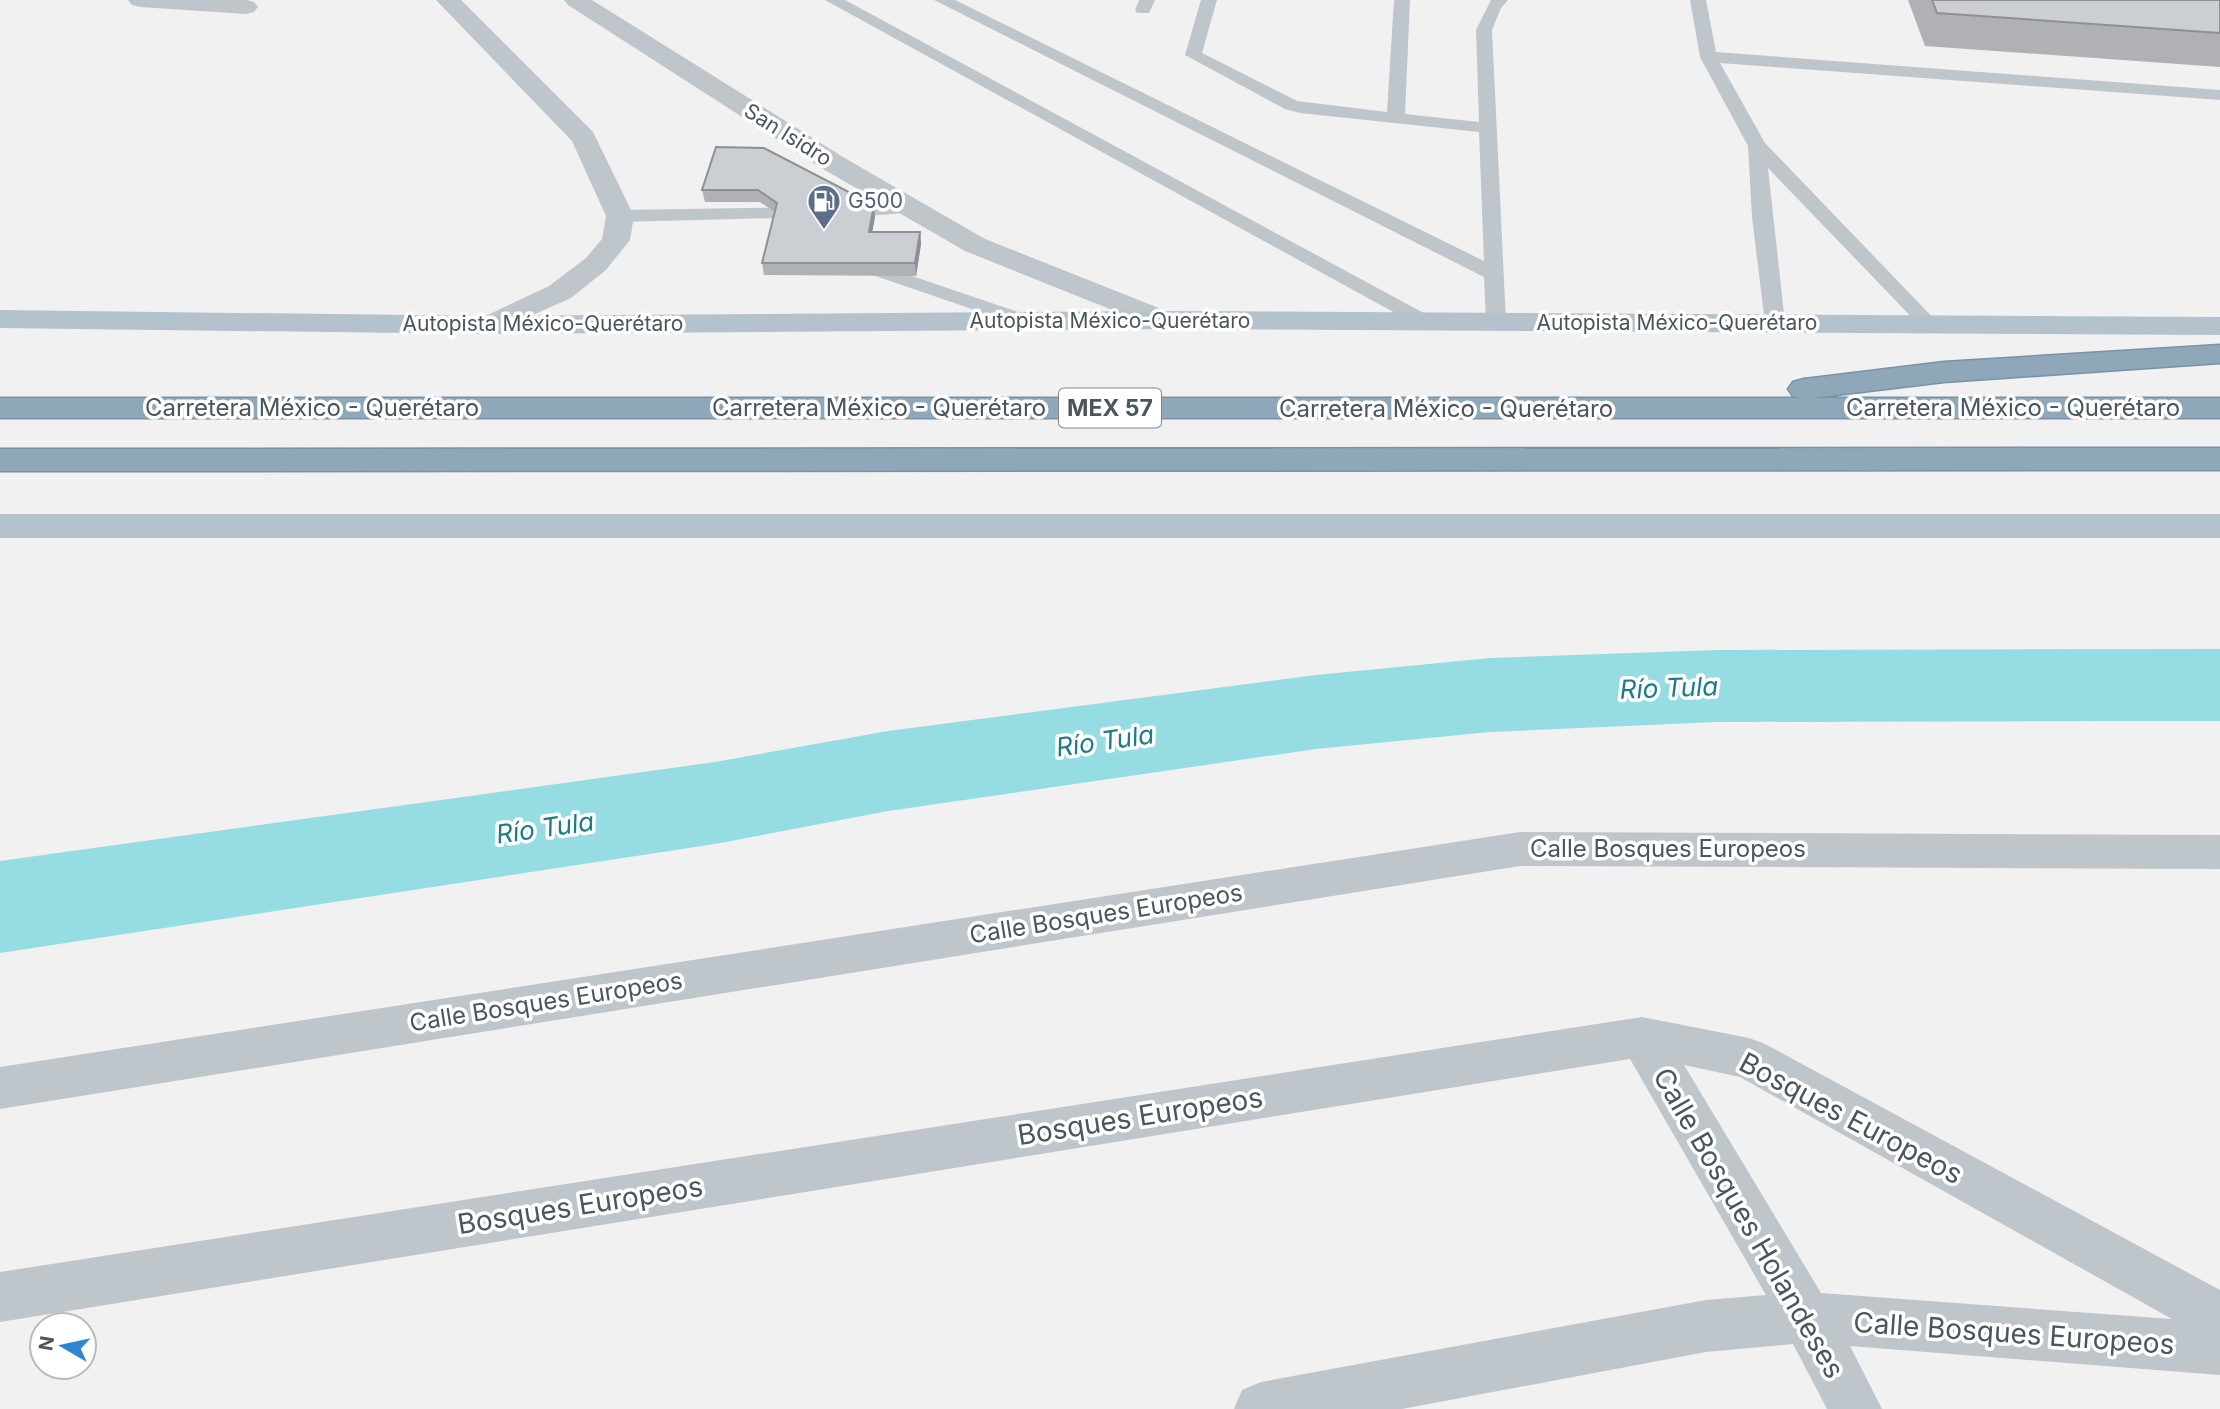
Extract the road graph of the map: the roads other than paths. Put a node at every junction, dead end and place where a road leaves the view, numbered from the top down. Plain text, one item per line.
1 (140, 0) edge
2 (448, 0) edge
3 (576, 0) edge
4 (833, 0) edge
5 (1209, 0) edge
6 (1402, 0) edge
7 (1500, 0) edge
8 (1698, 0) edge
9 (946, 1) edge
10 (246, 7) dead end
11 (1708, 57) junction
12 (2220, 96) edge
13 (1396, 119) junction
14 (1488, 128) junction
15 (1757, 146) junction
16 (911, 208) junction
17 (620, 216) junction
18 (821, 218) joint
19 (835, 256) edge
20 (1494, 274) junction
21 (0, 319) edge
22 (1163, 320) junction
23 (1026, 321) junction
24 (1424, 321) junction
25 (1496, 322) junction
26 (1775, 323) junction
27 (490, 325) junction
28 (1930, 325) junction
29 (2220, 326) edge
30 (2220, 354) edge
31 (0, 408) edge
32 (2220, 408) edge
33 (1661, 409) junction
34 (2220, 458) edge
35 (0, 460) edge
36 (0, 526) edge
37 (2220, 526) edge
38 (2220, 852) edge
39 (1642, 1037) junction
40 (0, 1088) edge
41 (0, 1297) edge
42 (1807, 1317) junction
43 (2220, 1318) edge
44 (2220, 1349) edge
45 (1261, 1409) edge
46 (1855, 1409) edge

1 - 10 street
2 - 17 street
3 - 16 street, San Isidro
4 - 24 lane
5 - 13 lane
6 - 13 lane
7 - 14 lane
8 - 11 lane
9 - 20 lane
11 - 12 lane
11 - 15 lane
13 - 14 lane
14 - 20 lane
15 - 26 lane
15 - 28 lane
16 - 18 lane
16 - 22 street, San Isidro
17 - 18 lane
17 - 27 street
19 - 23 lane
20 - 25 lane
21 - 27 main road, Autopista México-Querétaro
22 - 23 main road, Autopista México-Querétaro
22 - 24 main road, Autopista México-Querétaro
23 - 27 main road, Autopista México-Querétaro
24 - 25 main road, Autopista México-Querétaro
25 - 26 main road, Autopista México-Querétaro
26 - 28 main road, Autopista México-Querétaro
28 - 29 main road, Autopista México-Querétaro
30 - 33 highway
31 - 33 highway, Carretera México - Querétaro / MEX 57
32 - 33 highway, Carretera México - Querétaro / MEX 57
34 - 35 highway, Carretera México - Querétaro / MEX 57
36 - 37 main road
38 - 40 street, Calle Bosques Europeos
39 - 41 street, Bosques Europeos
39 - 42 street, Calle Bosques Holandeses
39 - 43 street, Bosques Europeos
42 - 44 street, Calle Bosques Europeos
42 - 45 street, Calle Bosques Europeos
42 - 46 street, Calle Bosques Holandeses

